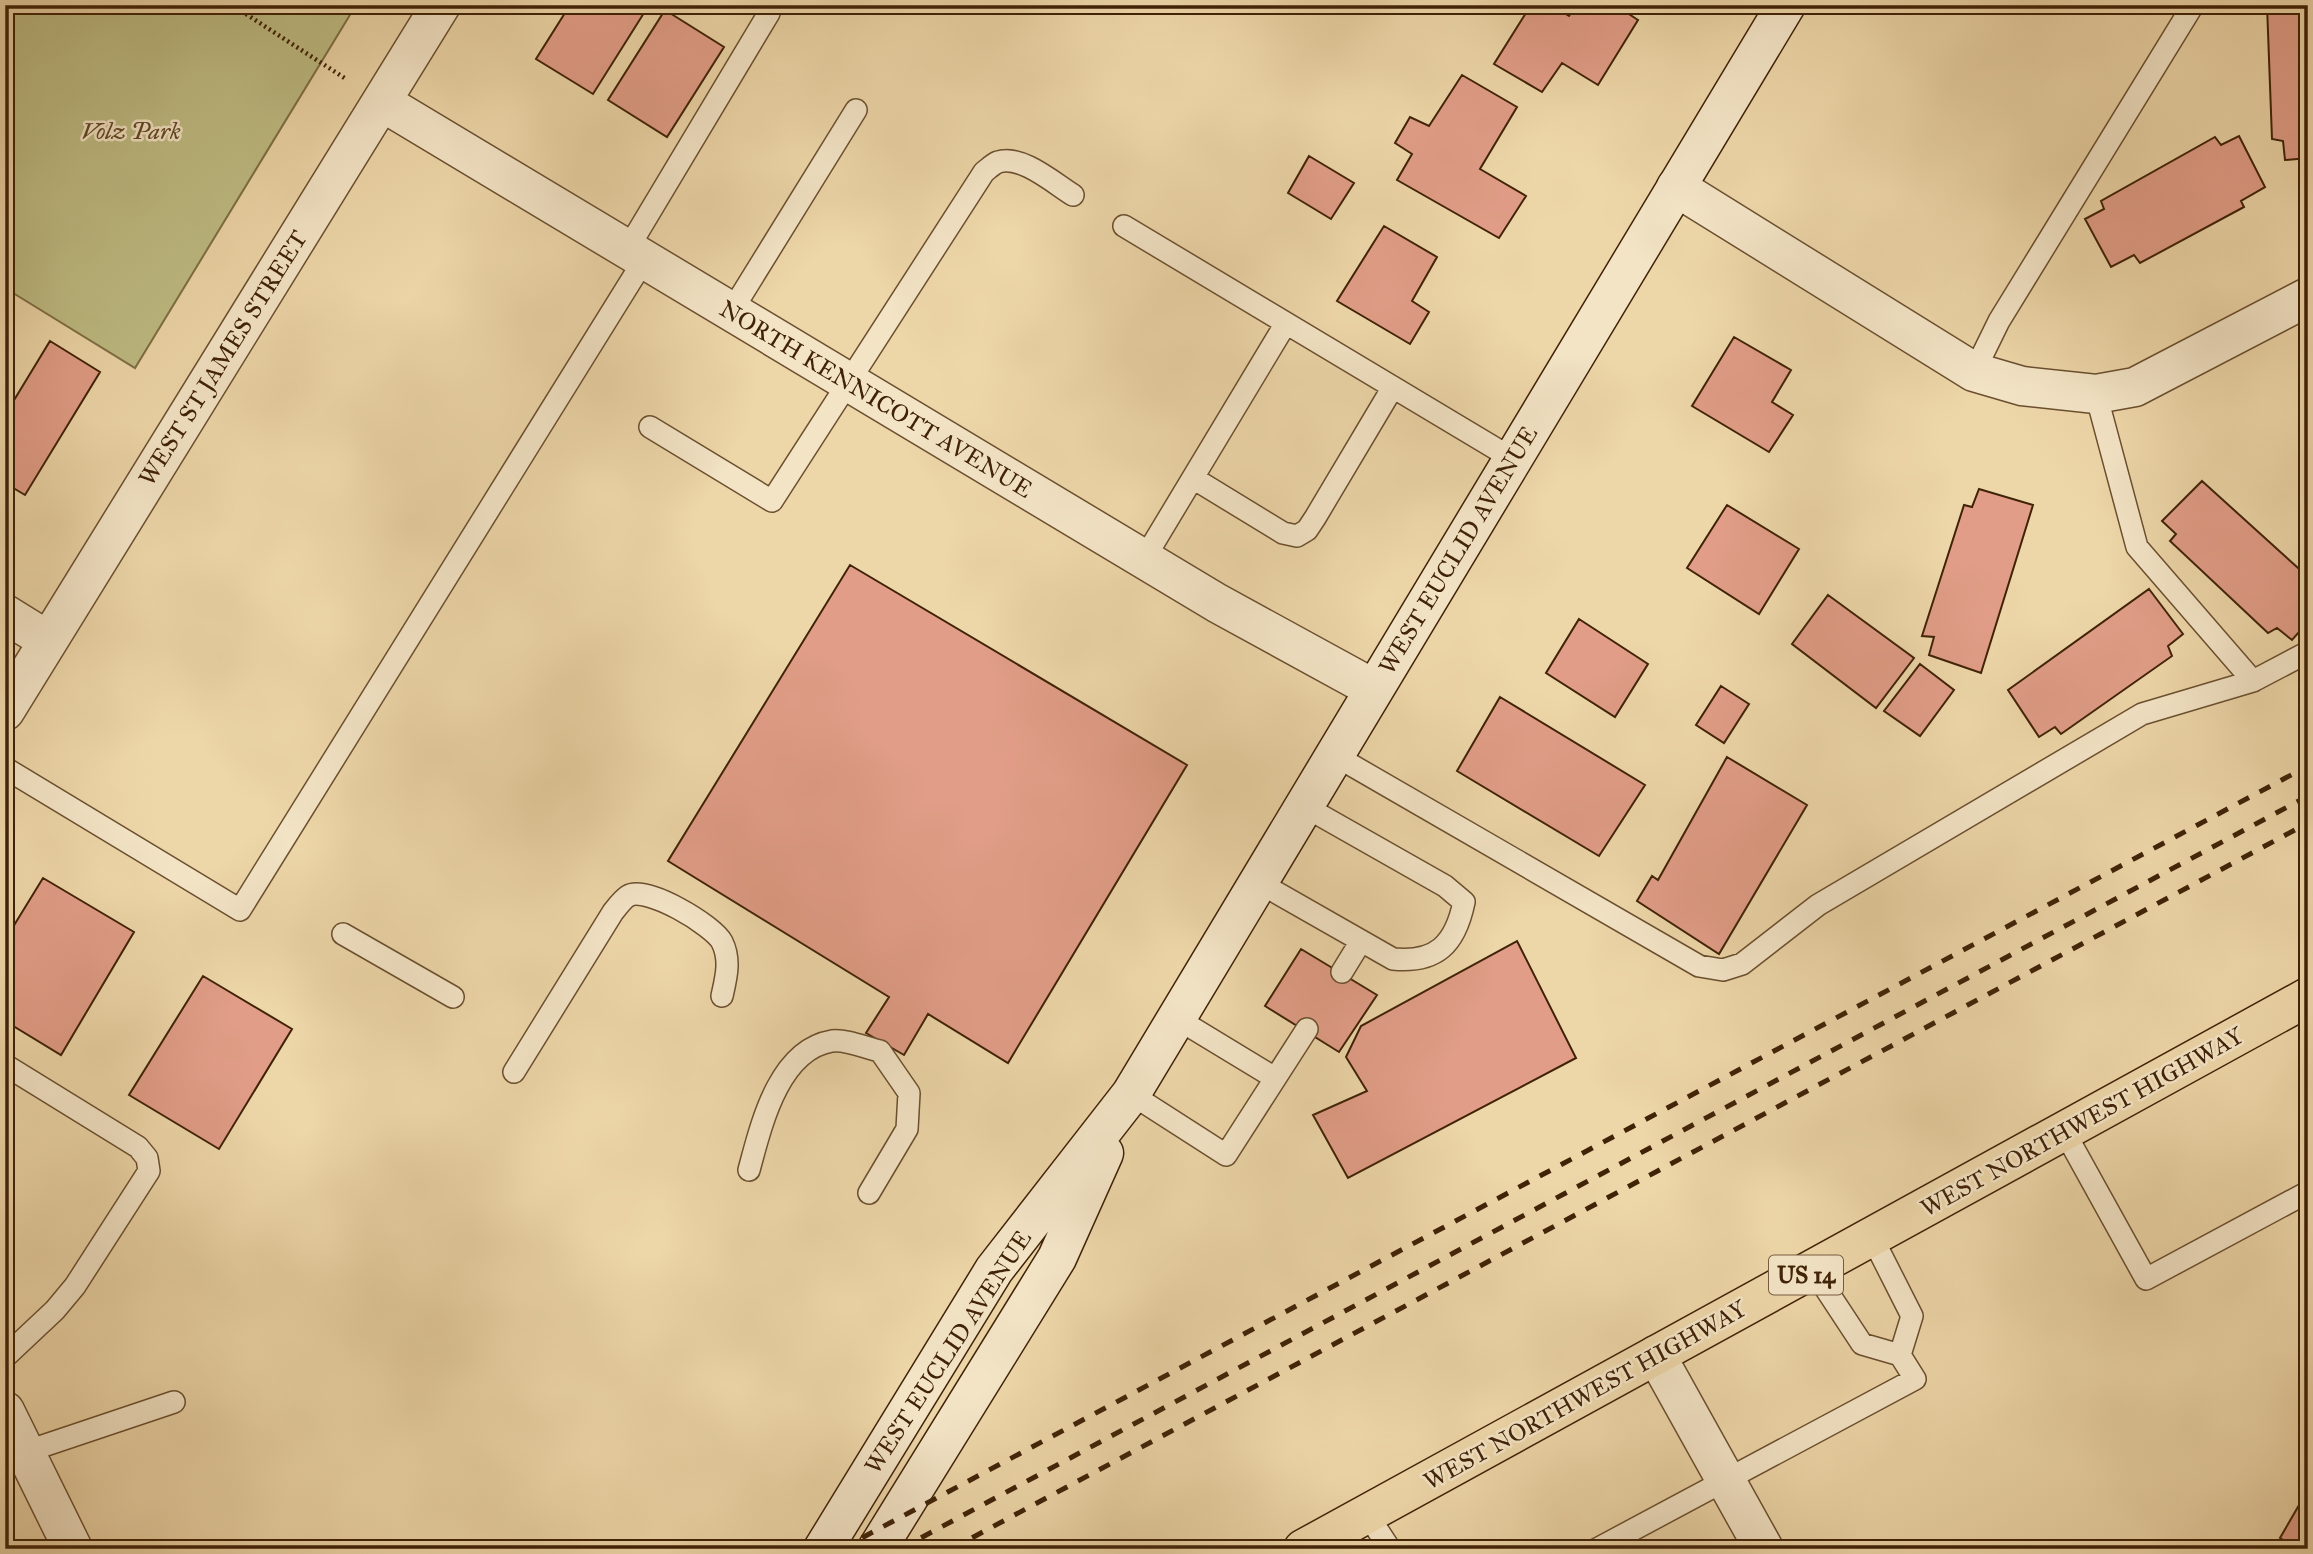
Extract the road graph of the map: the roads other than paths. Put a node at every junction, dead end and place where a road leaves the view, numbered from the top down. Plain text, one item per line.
1 (441, 5) edge
2 (1786, 5) edge
3 (2193, 5) edge
4 (769, 13) dead end
5 (382, 102) junction
6 (856, 110) dead end
7 (1676, 187) junction
8 (1073, 195) dead end
9 (1125, 226) dead end
10 (635, 255) junction
11 (2308, 297) edge
12 (730, 312) junction
13 (1286, 323) junction
14 (1974, 372) junction
15 (848, 383) junction
16 (1393, 387) junction
17 (2096, 394) junction
18 (650, 427) dead end
19 (1513, 459) junction
20 (1193, 478) junction
21 (1144, 559) junction
22 (5, 614) edge
23 (47, 640) junction
24 (2308, 652) edge
25 (2253, 681) junction
26 (1374, 689) junction
27 (5, 711) edge
28 (1334, 755) junction
29 (5, 768) edge
30 (1304, 806) junction
31 (1258, 881) junction
32 (343, 934) dead end
33 (1361, 941) junction
34 (1342, 972) dead end
35 (722, 996) dead end
36 (453, 997) dead end
37 (2308, 997) edge
38 (1176, 1018) junction
39 (1307, 1029) dead end
40 (5, 1065) edge
41 (513, 1072) dead end
42 (1275, 1078) junction
43 (1131, 1094) junction
44 (2064, 1131) junction
45 (749, 1170) dead end
46 (2308, 1192) edge
47 (870, 1194) dead end
48 (1873, 1238) junction
49 (1814, 1271) junction
50 (1900, 1354) junction
51 (1656, 1355) junction
52 (5, 1357) edge
53 (174, 1402) dead end
54 (5, 1410) edge
55 (25, 1452) junction
56 (1726, 1481) junction
57 (1367, 1514) junction
58 (73, 1549) edge
59 (823, 1549) edge
60 (877, 1549) edge
61 (1303, 1549) edge
62 (1390, 1549) edge
63 (1597, 1549) edge
64 (1764, 1549) edge

1 - 5 street, WEST ST JAMES STREET
2 - 7 street, WEST EUCLID AVENUE
3 - 14 lane
4 - 10 lane
5 - 10 street, NORTH KENNICOTT AVENUE
5 - 23 street, WEST ST JAMES STREET
6 - 12 lane
7 - 14 street
7 - 19 street, WEST EUCLID AVENUE
8 - 15 lane
9 - 13 lane
10 - 12 street, NORTH KENNICOTT AVENUE
10 - 29 lane
11 - 17 street
12 - 15 street, NORTH KENNICOTT AVENUE
13 - 16 lane
13 - 20 lane
14 - 17 street
15 - 18 lane
15 - 21 street, NORTH KENNICOTT AVENUE
16 - 19 lane
16 - 20 lane
17 - 25 lane
19 - 26 street, WEST EUCLID AVENUE
20 - 21 lane
21 - 26 street, NORTH KENNICOTT AVENUE
22 - 23 street
23 - 27 street, WEST ST JAMES STREET
24 - 25 lane
25 - 28 lane
26 - 28 street, WEST EUCLID AVENUE
28 - 30 street, WEST EUCLID AVENUE
30 - 31 street, WEST EUCLID AVENUE
30 - 33 lane
31 - 33 lane
31 - 38 street, WEST EUCLID AVENUE
32 - 36 lane
33 - 34 lane
35 - 41 lane
37 - 44 main road, WEST NORTHWEST HIGHWAY / US 14
38 - 42 lane
38 - 43 street, WEST EUCLID AVENUE
39 - 42 lane
40 - 52 lane
42 - 43 lane
43 - 59 street, WEST EUCLID AVENUE
43 - 60 street, WEST EUCLID AVENUE
44 - 46 lane
44 - 48 main road, WEST NORTHWEST HIGHWAY / US 14
45 - 47 lane
48 - 49 main road, WEST NORTHWEST HIGHWAY / US 14
48 - 50 lane
49 - 50 lane
49 - 51 main road, WEST NORTHWEST HIGHWAY / US 14
50 - 56 lane
51 - 56 street
51 - 57 main road, WEST NORTHWEST HIGHWAY / US 14
53 - 55 lane
54 - 55 street
55 - 58 street
56 - 63 lane
56 - 64 street
57 - 61 main road, WEST NORTHWEST HIGHWAY / US 14
57 - 62 lane

